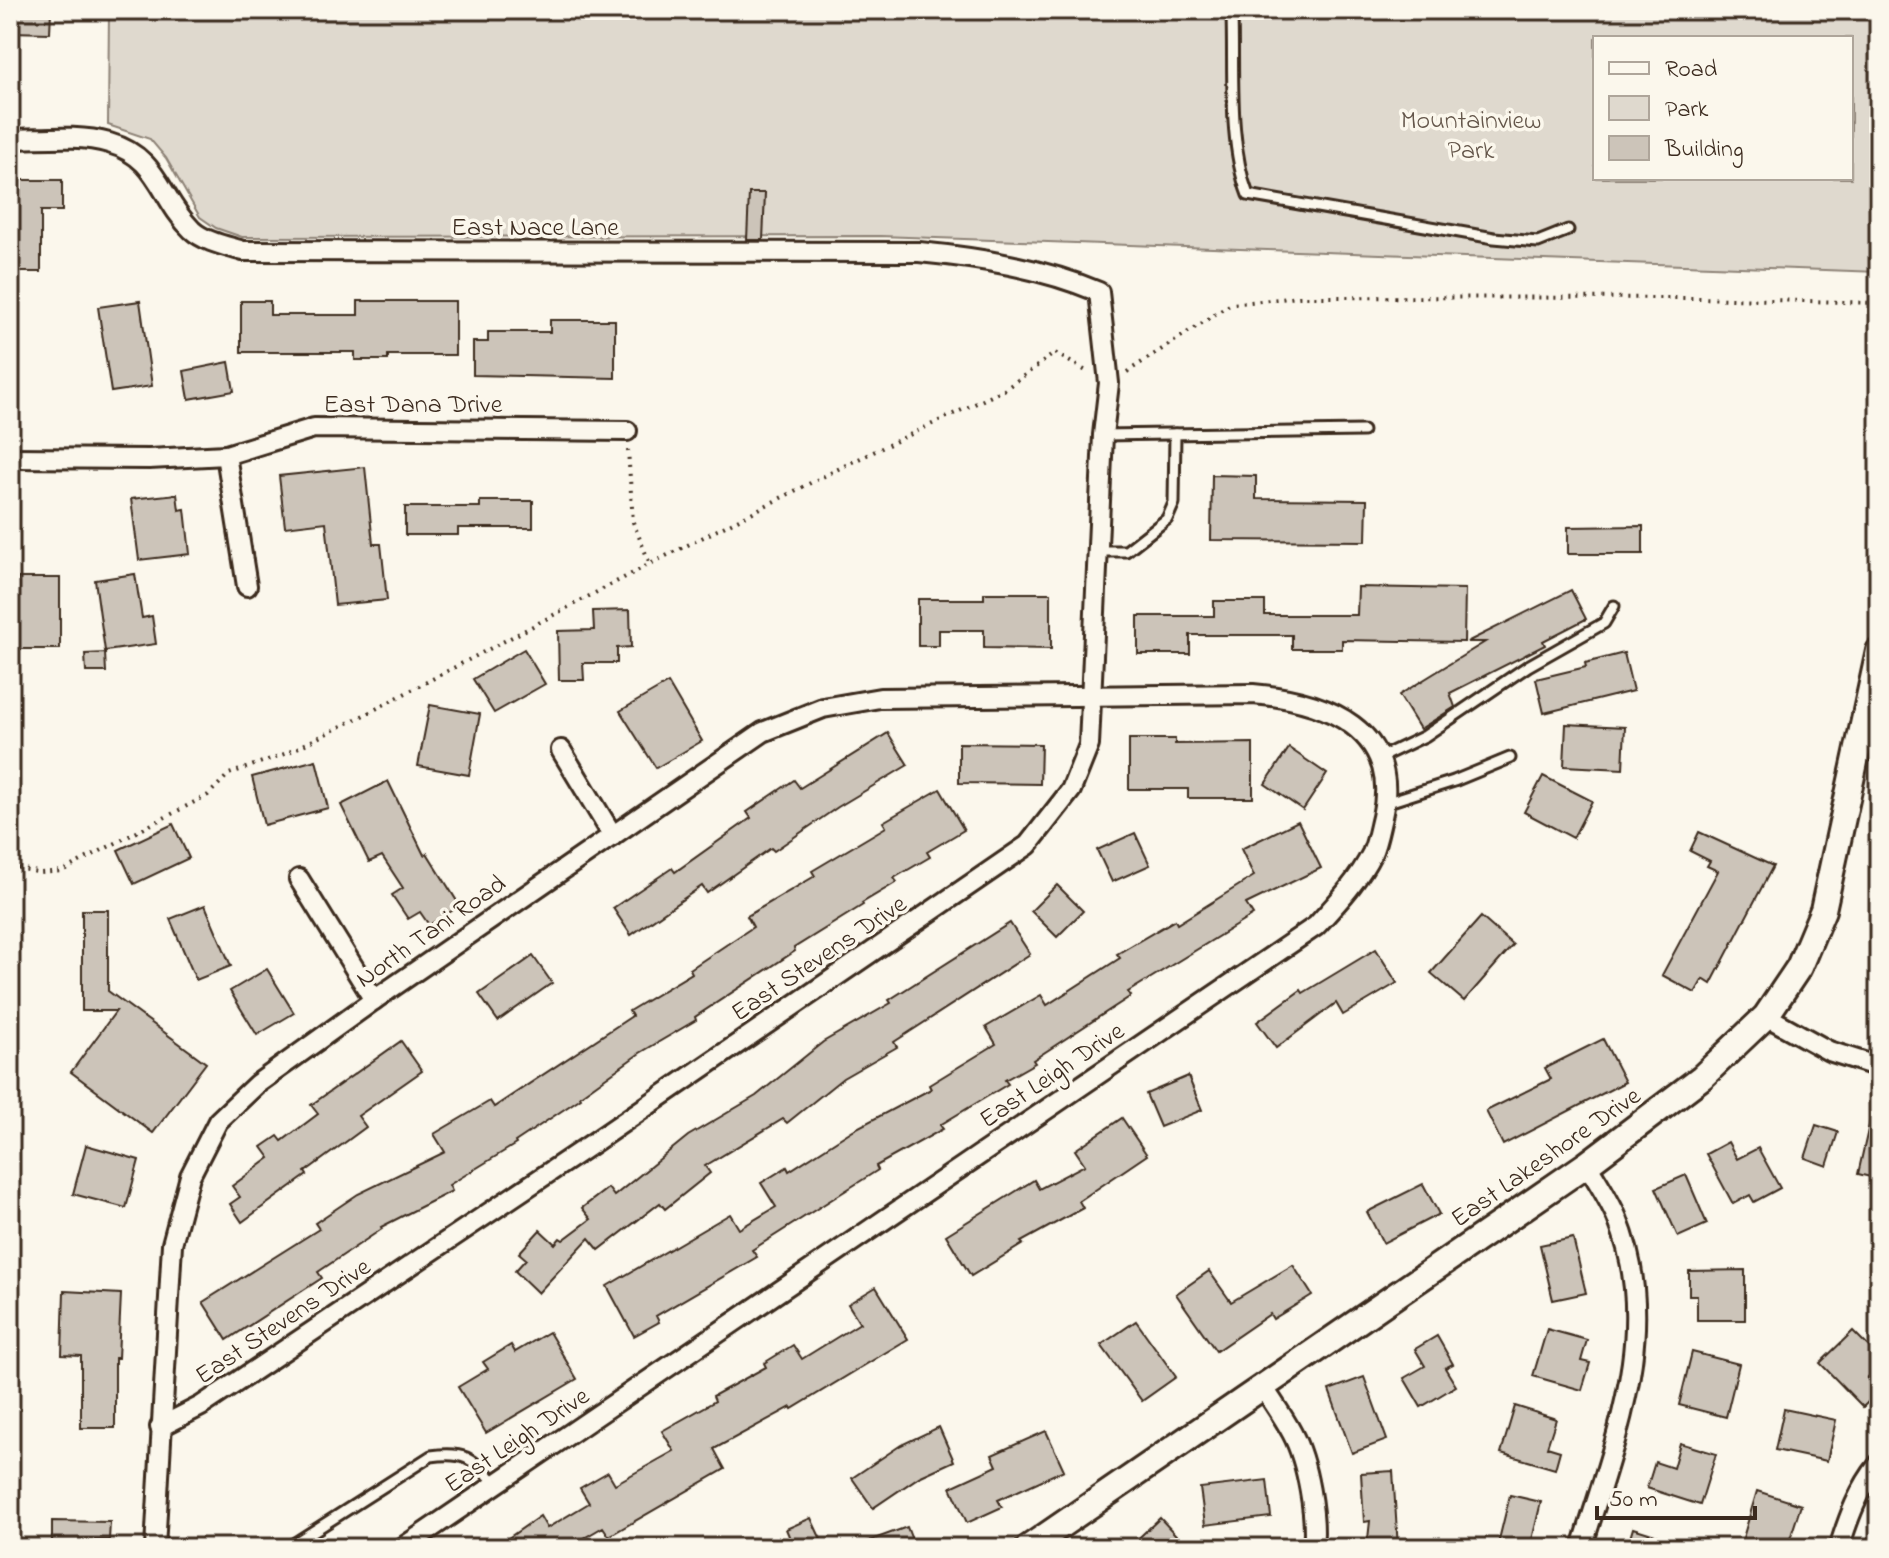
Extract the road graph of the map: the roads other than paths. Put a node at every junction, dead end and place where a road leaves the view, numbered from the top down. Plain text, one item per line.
1 (1232, 16) dead end
2 (10, 139) edge
3 (1568, 230) dead end
4 (1099, 292) joint
5 (627, 431) road end
6 (1363, 431) dead end
7 (1175, 434) junction
8 (1103, 435) junction
9 (226, 455) junction
10 (10, 458) edge
11 (1097, 551) junction
12 (247, 586) dead end
13 (1614, 606) dead end
14 (1878, 662) edge
15 (1092, 694) junction
16 (561, 750) dead end
17 (1379, 758) junction
18 (1510, 758) dead end
19 (1385, 803) junction
20 (613, 836) junction
21 (299, 879) dead end
22 (374, 1000) junction
23 (1766, 1016) junction
24 (1879, 1067) edge
25 (1587, 1164) junction
26 (1262, 1385) junction
27 (160, 1427) junction
28 (1879, 1464) edge
29 (497, 1484) junction
30 (155, 1548) edge
31 (287, 1548) edge
32 (402, 1548) edge
33 (1028, 1548) edge
34 (1313, 1548) edge
35 (1582, 1548) edge
36 (1839, 1548) edge

1 - 3 lane
2 - 4 street, East Nace Lane
4 - 8 street, East Stevens Drive
5 - 9 street, East Dana Drive
6 - 7 lane
7 - 8 lane
7 - 11 lane
8 - 11 street, East Stevens Drive
9 - 10 street, East Dana Drive
9 - 12 street
11 - 15 street, East Stevens Drive
13 - 17 lane
14 - 23 main road, East Lakeshore Drive
15 - 17 street, East Leigh Drive
15 - 20 street, North Tani Road
15 - 27 street, East Stevens Drive
16 - 20 street
17 - 19 street, East Leigh Drive
18 - 19 lane
19 - 29 street, East Leigh Drive
20 - 22 street, North Tani Road
21 - 22 street
22 - 27 street, North Tani Road
23 - 24 street
23 - 25 main road, East Lakeshore Drive
25 - 26 main road, East Lakeshore Drive
25 - 35 street
26 - 33 main road, East Lakeshore Drive
26 - 34 street
27 - 30 street, North Tani Road
28 - 36 street
29 - 31 lane
29 - 32 street, East Leigh Drive

